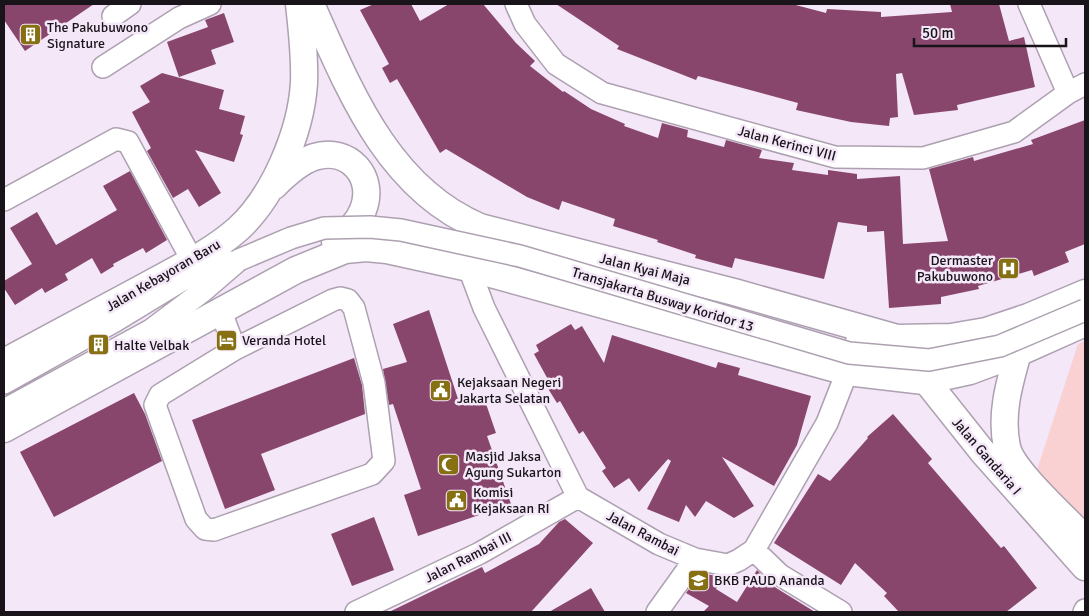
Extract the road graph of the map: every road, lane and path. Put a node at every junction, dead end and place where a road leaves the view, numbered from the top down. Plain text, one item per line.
1 (130, 4) edge
2 (210, 4) edge
3 (299, 4) edge
4 (310, 4) edge
5 (516, 4) edge
6 (1029, 4) edge
7 (113, 16) dead end
8 (103, 67) dead end
9 (1077, 88) edge
10 (270, 189) junction
11 (4, 200) edge
12 (480, 226) junction
13 (192, 260) junction
14 (239, 260) junction
15 (469, 268) junction
16 (296, 270) junction
17 (1085, 293) edge
18 (1085, 310) edge
19 (221, 312) junction
20 (1028, 317) junction
21 (1085, 323) edge
22 (861, 327) junction
23 (897, 338) junction
24 (235, 349) junction
25 (1018, 353) junction
26 (4, 362) edge
27 (846, 372) junction
28 (924, 381) junction
29 (4, 383) edge
30 (4, 410) edge
31 (4, 429) edge
32 (578, 497) junction
33 (1085, 539) edge
34 (754, 550) junction
35 (695, 559) junction
36 (1085, 567) edge
37 (356, 612) edge
38 (657, 612) edge
39 (841, 612) edge

1 - 7 street
2 - 8 street
3 - 10 main road, Jalan Kebayoran Baru
4 - 12 main road, Jalan Kyai Maja
5 - 9 street, Jalan Kerinci VIII
6 - 9 street
10 - 13 main road, Jalan Kebayoran Baru
10 - 16 main road
11 - 13 street
12 - 15 street
12 - 22 main road, Jalan Kyai Maja
13 - 26 main road, Jalan Kebayoran Baru
14 - 18 street, Transjakarta Busway Koridor 13, bridge
14 - 29 street, Transjakarta Busway Koridor 13
14 - 30 street, Transjakarta Busway Koridor 13
15 - 16 main road
15 - 27 main road
15 - 32 street
16 - 19 main road
17 - 20 main road, Jalan Kyai Maja
19 - 24 street
19 - 31 main road
20 - 23 main road, Jalan Kyai Maja
20 - 25 main road, Jalan Gandaria I
21 - 25 main road
22 - 23 main road, Jalan Kyai Maja
22 - 27 street, Jalan Rambai
23 - 28 main road, Jalan Gandaria I
24 - 24 street
25 - 28 main road
25 - 33 main road, Jalan Gandaria I
27 - 28 main road
27 - 34 street, Jalan Rambai
28 - 36 main road, Jalan Gandaria I
32 - 35 street, Jalan Rambai
32 - 37 street, Jalan Rambai III
34 - 35 street, Jalan Rambai
34 - 39 street
35 - 38 street

